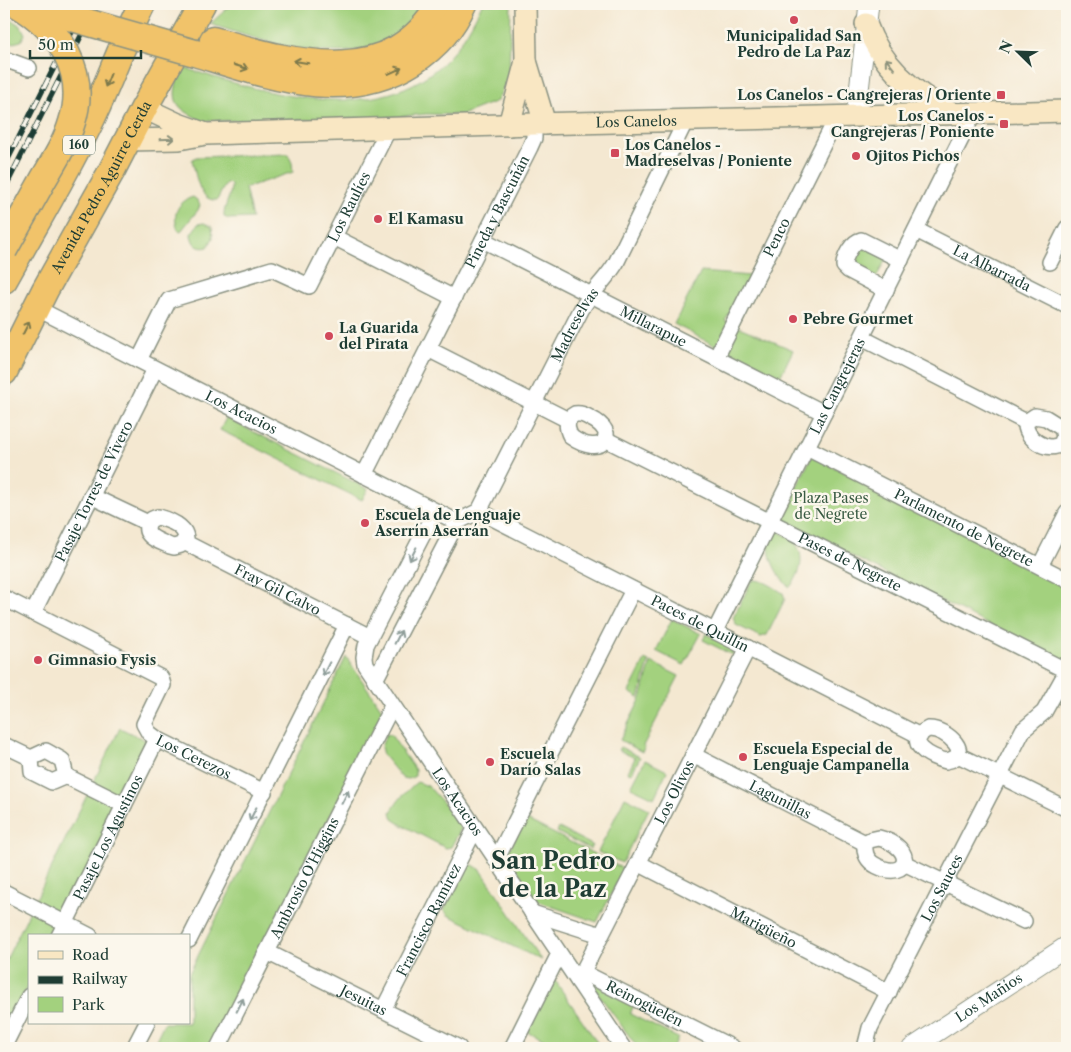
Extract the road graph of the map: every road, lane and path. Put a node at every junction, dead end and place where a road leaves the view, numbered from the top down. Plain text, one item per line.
1 (17, 4) edge
2 (24, 4) edge
3 (83, 4) edge
4 (142, 4) edge
5 (202, 4) edge
6 (440, 4) edge
7 (463, 4) edge
8 (526, 4) edge
9 (867, 14) edge
10 (199, 45) junction
11 (4, 59) edge
12 (526, 61) junction
13 (29, 68) dead end
14 (144, 108) junction
15 (1067, 111) edge
16 (965, 114) junction
17 (847, 116) junction
18 (686, 120) junction
19 (540, 124) junction
20 (509, 125) junction
21 (389, 128) junction
22 (206, 134) junction
23 (127, 140) junction
24 (1067, 228) edge
25 (916, 230) junction
26 (334, 237) junction
27 (483, 240) junction
28 (4, 250) edge
29 (901, 260) junction
30 (1050, 262) dead end
31 (4, 280) edge
32 (886, 290) junction
33 (591, 294) junction
34 (454, 298) junction
35 (1067, 306) edge
36 (46, 313) dead end
37 (862, 338) junction
38 (428, 349) junction
39 (716, 358) junction
40 (138, 360) junction
41 (155, 369) junction
42 (4, 372) edge
43 (534, 403) junction
44 (824, 413) junction
45 (568, 420) junction
46 (1026, 422) junction
47 (605, 439) junction
48 (1065, 443) edge
49 (807, 448) junction
50 (364, 475) junction
51 (91, 496) junction
52 (435, 511) junction
53 (479, 511) junction
54 (1067, 513) edge
55 (457, 522) junction
56 (770, 522) junction
57 (148, 524) junction
58 (184, 542) junction
59 (1040, 566) junction
60 (1067, 580) edge
61 (634, 590) junction
62 (4, 598) edge
63 (33, 613) junction
64 (348, 625) junction
65 (715, 632) junction
66 (370, 637) junction
67 (748, 648) junction
68 (1067, 671) edge
69 (375, 680) junction
70 (392, 706) junction
71 (920, 736) junction
72 (157, 739) junction
73 (4, 744) edge
74 (693, 755) junction
75 (958, 755) junction
76 (31, 758) junction
77 (66, 776) junction
78 (1000, 776) junction
79 (264, 792) junction
80 (124, 805) junction
81 (1067, 809) edge
82 (475, 829) junction
83 (866, 843) junction
84 (496, 860) junction
85 (638, 863) junction
86 (904, 863) junction
87 (944, 883) junction
88 (4, 892) edge
89 (532, 913) junction
90 (1024, 921) dead end
91 (62, 929) edge
92 (82, 934) edge
93 (601, 935) junction
94 (190, 938) edge
95 (1065, 950) edge
96 (267, 952) junction
97 (559, 954) junction
98 (580, 976) junction
99 (889, 992) junction
100 (28, 998) edge
101 (383, 1010) junction
102 (146, 1024) edge
103 (5, 1042) edge
104 (134, 1048) edge
105 (218, 1048) edge
106 (459, 1048) edge
107 (512, 1048) edge
108 (623, 1048) edge
109 (734, 1048) edge
110 (865, 1048) edge
111 (912, 1048) edge

1 - 28 highway, bridge
2 - 10 highway, bridge
3 - 10 highway
4 -> 31 highway, 160
5 - 14 highway, Avenida Pedro Aguirre Cerda
6 -> 10 highway
10 -> 7 highway
8 - 12 main road
16 -> 9 main road
9 - 17 street
11 - 13 street
12 - 19 main road
12 - 20 main road
14 - 22 main road, Los Canelos
14 - 23 highway, Avenida Pedro Aguirre Cerda
15 - 16 main road, Los Canelos
16 - 17 main road, Los Canelos
16 - 25 street, Las Cangrejeras
17 - 18 main road, Los Canelos
17 - 39 street, Penco
18 - 19 main road, Los Canelos
18 - 33 street, Madreselvas
19 - 20 main road, Los Canelos
19 - 27 street, Pineda y Bascuñán
20 - 21 main road, Los Canelos
21 - 22 main road, Los Canelos
21 - 26 street, Los Raulíes
23 -> 22 main road, Los Canelos
42 -> 23 highway, Avenida Pedro Aguirre Cerda
24 - 30 street
25 - 29 street, Las Cangrejeras
25 - 35 street, La Albarrada
26 - 34 street
26 - 40 street, Los Raulíes
27 - 33 street, Millarapue
27 - 34 street, Pineda y Bascuñán
29 - 32 street, Las Cangrejeras
29 - 32 street
32 - 37 street, Las Cangrejeras
33 - 39 street, Millarapue
33 - 43 street, Madreselvas
34 - 38 street, Pineda y Bascuñán
36 - 40 street, Los Acacios
37 - 44 street, Las Cangrejeras
37 - 46 street
38 - 43 street
38 - 50 street, Pineda y Bascuñán
39 - 44 street, Millarapue
40 - 41 street, Los Acacios
41 - 50 street, Los Acacios
41 - 51 street, Pasaje Torres de Vivero
43 - 45 street
43 - 53 street, Madreselvas
44 - 49 street, Las Cangrejeras
45 - 47 street
45 - 47 street
46 - 48 street
46 - 48 street
47 - 56 street, Pases de Negrete
49 - 56 street, Las Cangrejeras
49 - 59 street, Parlamento de Negrete
50 - 52 street, Los Acacios
51 - 57 street, Fray Gil Calvo
51 - 63 street, Pasaje Torres de Vivero
52 - 55 street, Los Acacios
52 -> 66 street, Los Acacios
53 - 55 street
53 - 61 street, Paces de Quillín
54 - 59 street
69 -> 55 street
56 - 65 street, Las Cangrejeras
56 - 68 street, Pases de Negrete
57 - 58 street, Fray Gil Calvo
57 - 58 street
58 - 64 street, Fray Gil Calvo
59 - 60 street, Parlamento de Negrete
61 - 65 street, Paces de Quillín
61 - 84 street
62 - 63 street, Los Cerezos
63 - 72 street, Los Cerezos
64 - 66 street, Fray Gil Calvo
64 -> 79 street
65 - 67 street, Paces de Quillín
66 - 69 street, Los Acacios
67 - 71 street, Paces de Quillín
67 - 74 street, Los Olivos
68 - 78 street, Los Sauces
69 - 70 street, Los Acacios
70 - 82 street, Los Acacios
96 -> 70 street, Ambrosio O'Higgins
71 - 75 street
71 - 75 street
72 - 79 street, Los Cerezos
72 - 80 street, Pasaje Los Agustinos
73 - 76 street
74 - 83 street, Lagunillas
74 - 85 street, Los Olivos
75 - 78 street
76 - 77 street
76 - 77 street
77 - 80 street
78 - 81 street
78 - 87 street, Los Sauces
79 -> 94 street
80 - 91 street, Pasaje Los Agustinos
82 - 84 street, Los Acacios
82 - 101 street, Francisco Ramírez
83 - 86 street, Lagunillas
83 - 86 street
84 - 89 street, Los Acacios
85 - 93 street, Los Olivos
85 - 99 street, Marigüeño
86 - 87 street
87 - 90 street
87 - 99 street, Los Sauces
88 - 91 street
89 - 93 street
89 - 97 street, Los Acacios
91 - 92 street
93 - 98 street, Los Olivos
95 - 111 street, Los Mañíos
96 - 101 street, Jesuitas
105 -> 96 street, Ambrosio O'Higgins
97 - 98 street, Los Acacios
97 - 107 street
98 - 108 street, Los Acacios
98 - 109 street, Reinogüelén
99 - 110 street, Los Sauces
100 - 103 street
101 - 106 street, Jesuitas
102 - 104 street

